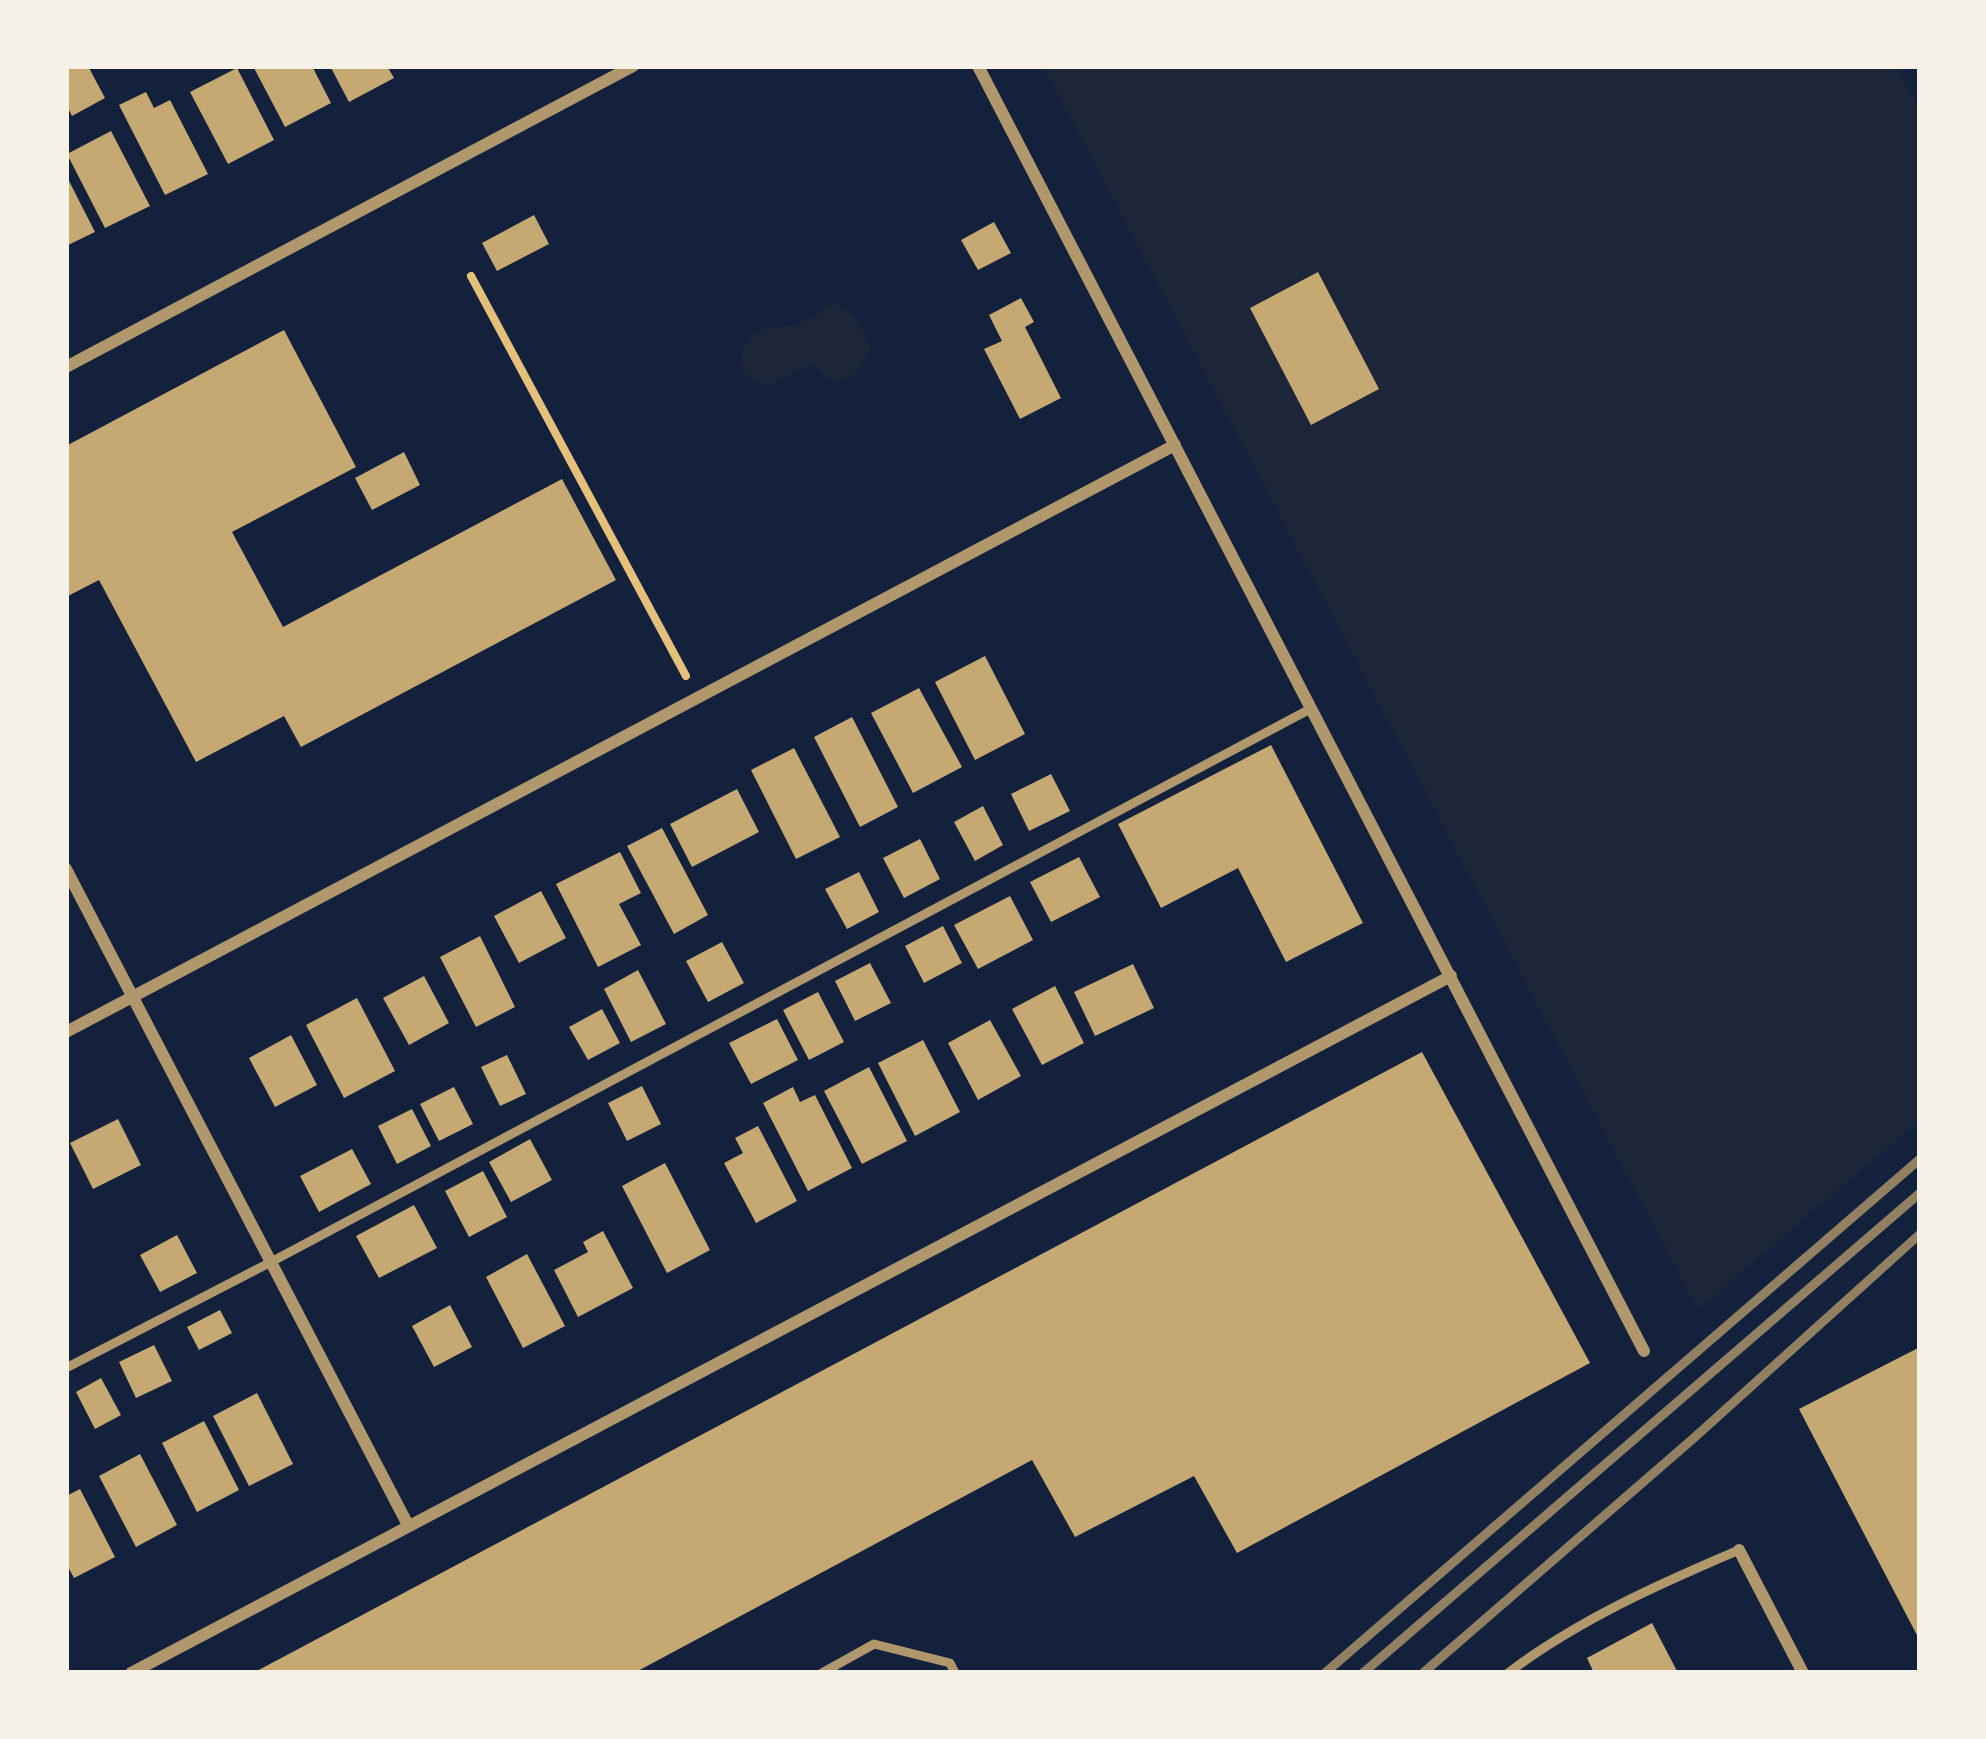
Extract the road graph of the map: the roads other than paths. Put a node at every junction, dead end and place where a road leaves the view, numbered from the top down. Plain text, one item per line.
1 (633, 66) edge
2 (978, 66) edge
3 (66, 367) edge
4 (1175, 445) junction
5 (1312, 708) junction
6 (66, 869) edge
7 (1451, 976) junction
8 (133, 997) junction
9 (66, 1032) edge
10 (271, 1262) junction
11 (1644, 1351) dead end
12 (66, 1368) edge
13 (408, 1525) junction
14 (1738, 1550) joint
15 (131, 1673) edge
16 (822, 1673) edge
17 (956, 1673) edge
18 (1508, 1673) edge
19 (1803, 1673) edge

1 - 3 street
2 - 4 street
4 - 5 street
4 - 8 street
5 - 7 street
5 - 10 lane
6 - 8 street
7 - 11 street
7 - 13 street
8 - 9 street
8 - 10 street
10 - 12 lane
10 - 13 street
13 - 15 street
14 - 18 lane
14 - 19 street
16 - 17 lane

